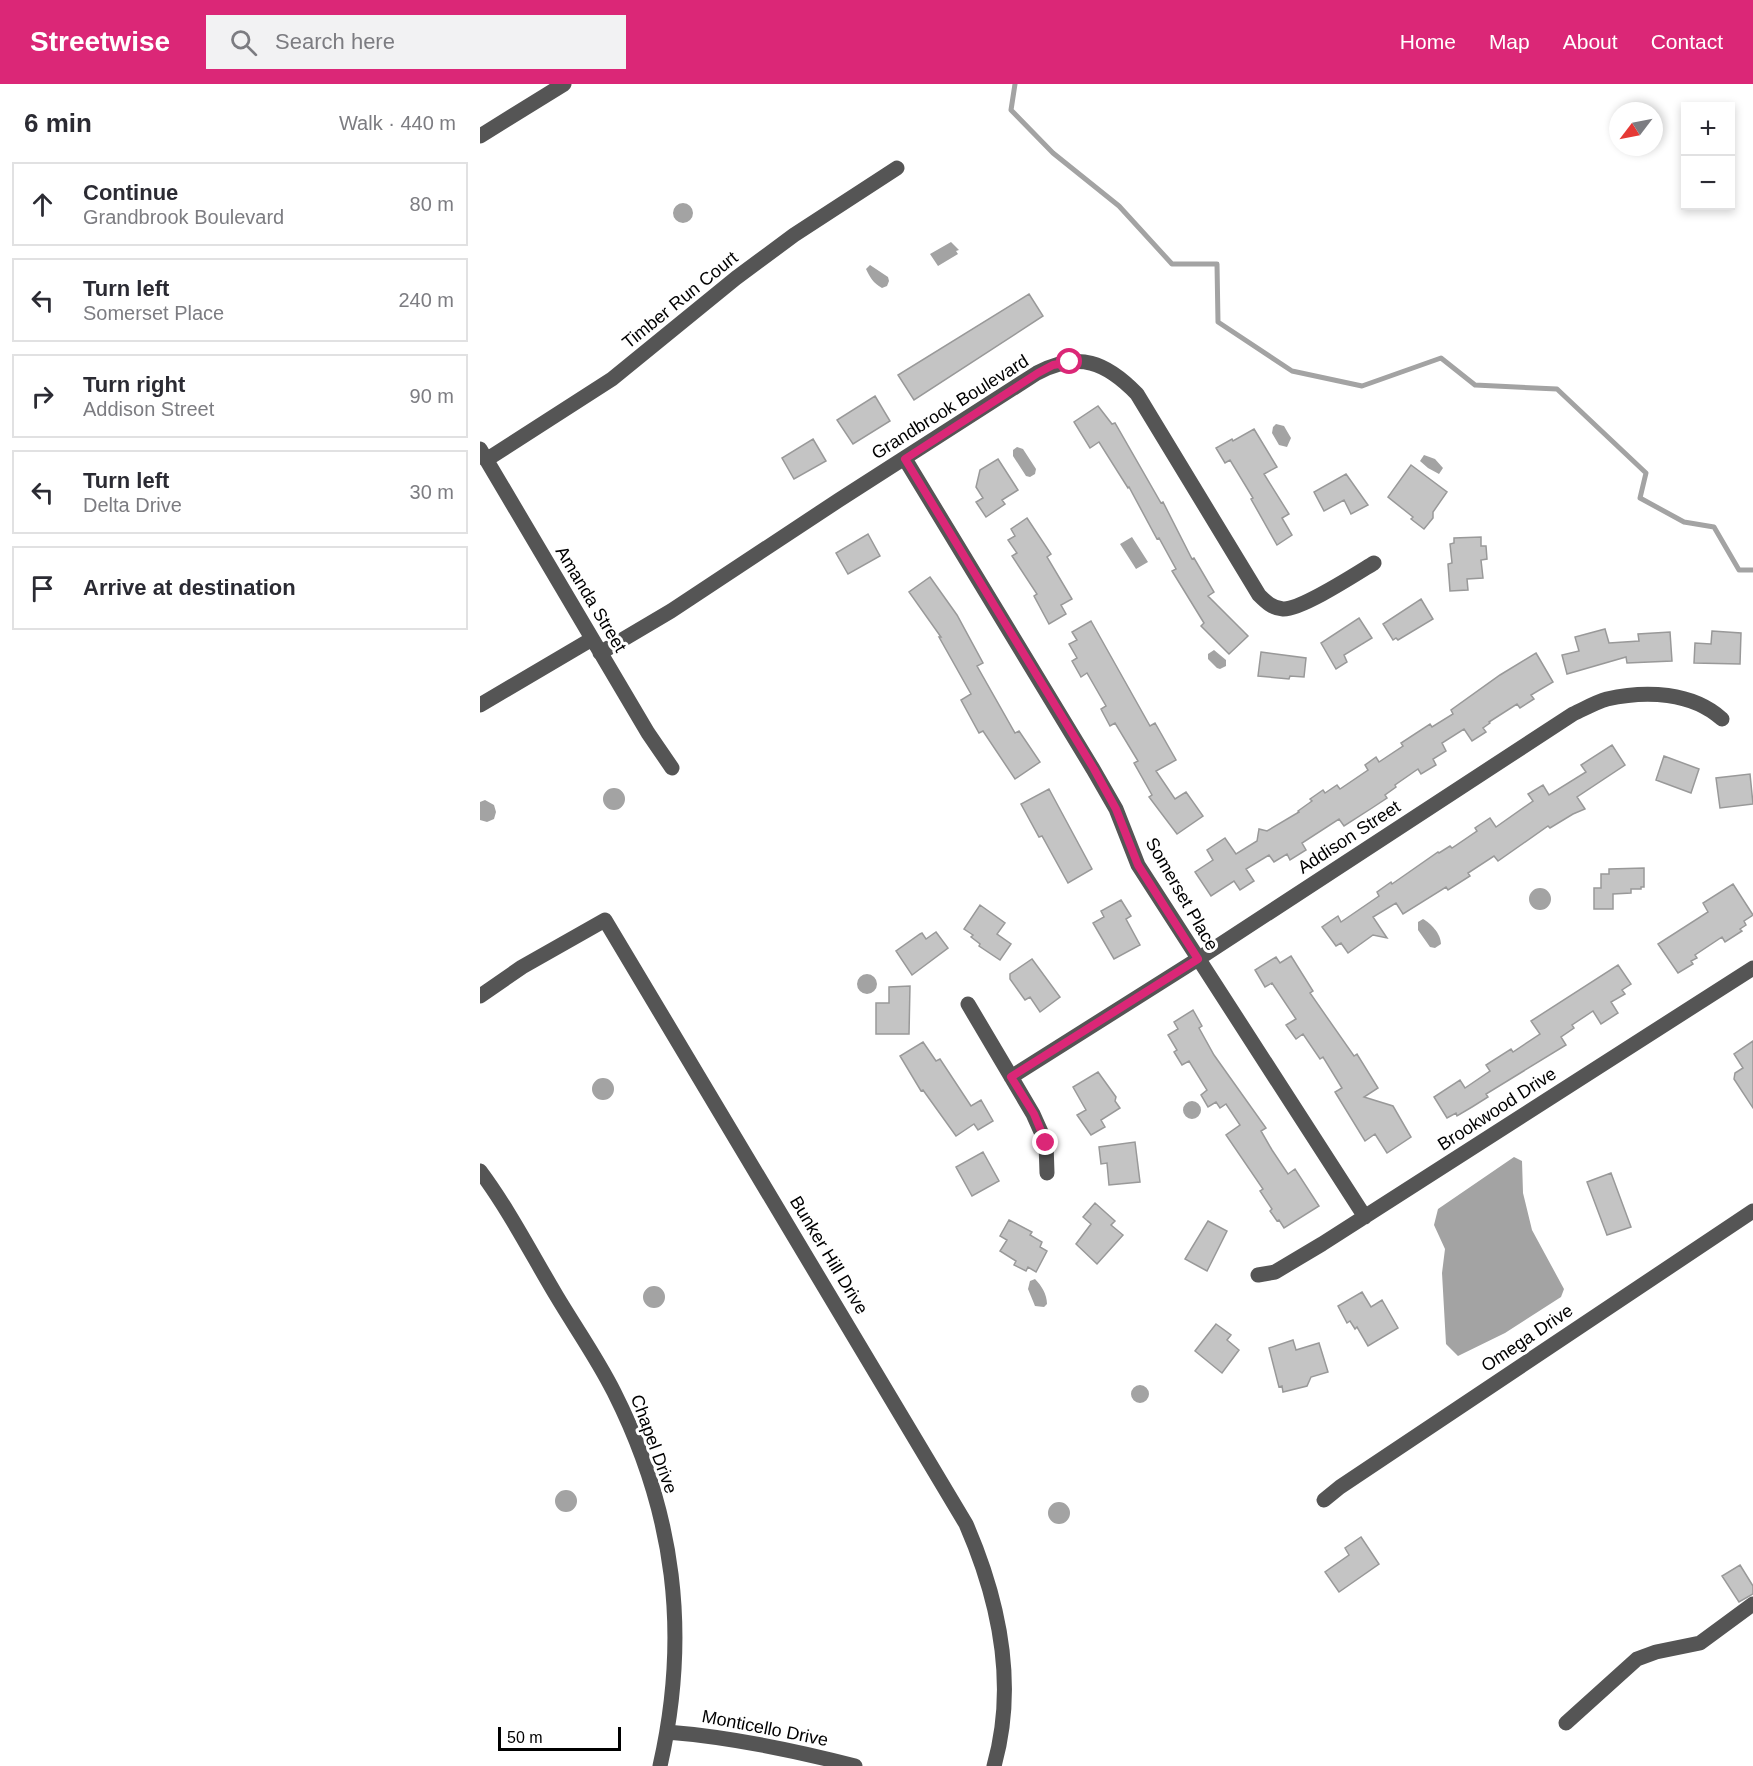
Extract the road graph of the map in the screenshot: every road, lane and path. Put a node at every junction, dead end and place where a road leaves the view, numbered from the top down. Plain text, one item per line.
1 (564, 84) edge
2 (480, 136) edge
3 (897, 168) dead end
4 (483, 454) edge
5 (905, 459) junction
6 (1374, 563) dead end
7 (592, 639) junction
8 (600, 653) junction
9 (480, 705) edge
10 (1722, 718) dead end
11 (672, 768) dead end
12 (1198, 959) junction
13 (1753, 968) edge
14 (480, 996) edge
15 (968, 1004) dead end
16 (1011, 1077) junction
17 (480, 1171) edge
18 (1047, 1173) dead end
19 (1753, 1211) edge
20 (1365, 1217) junction
21 (1258, 1275) dead end
22 (1324, 1500) dead end
23 (1753, 1604) edge
24 (1566, 1723) dead end
25 (667, 1732) junction
26 (660, 1766) edge
27 (855, 1766) edge
28 (994, 1766) edge

1 - 2 street
3 - 4 street, Timber Run Court
4 - 7 street, Amanda Street
5 - 6 street, Grandbrook Boulevard
5 - 8 street, Grandbrook Boulevard
5 - 12 street, Somerset Place
7 - 8 street, Amanda Street
7 - 9 street
8 - 11 street, Amanda Street
10 - 12 street, Addison Street
12 - 16 street, Addison Street
12 - 20 street, Somerset Place
13 - 20 street, Brookwood Drive
14 - 28 street, Bunker Hill Drive
15 - 16 street
16 - 18 street
17 - 25 street, Chapel Drive
19 - 22 street, Omega Drive
20 - 21 street, Brookwood Drive
23 - 24 street
25 - 26 street, Chapel Drive
25 - 27 street, Monticello Drive

